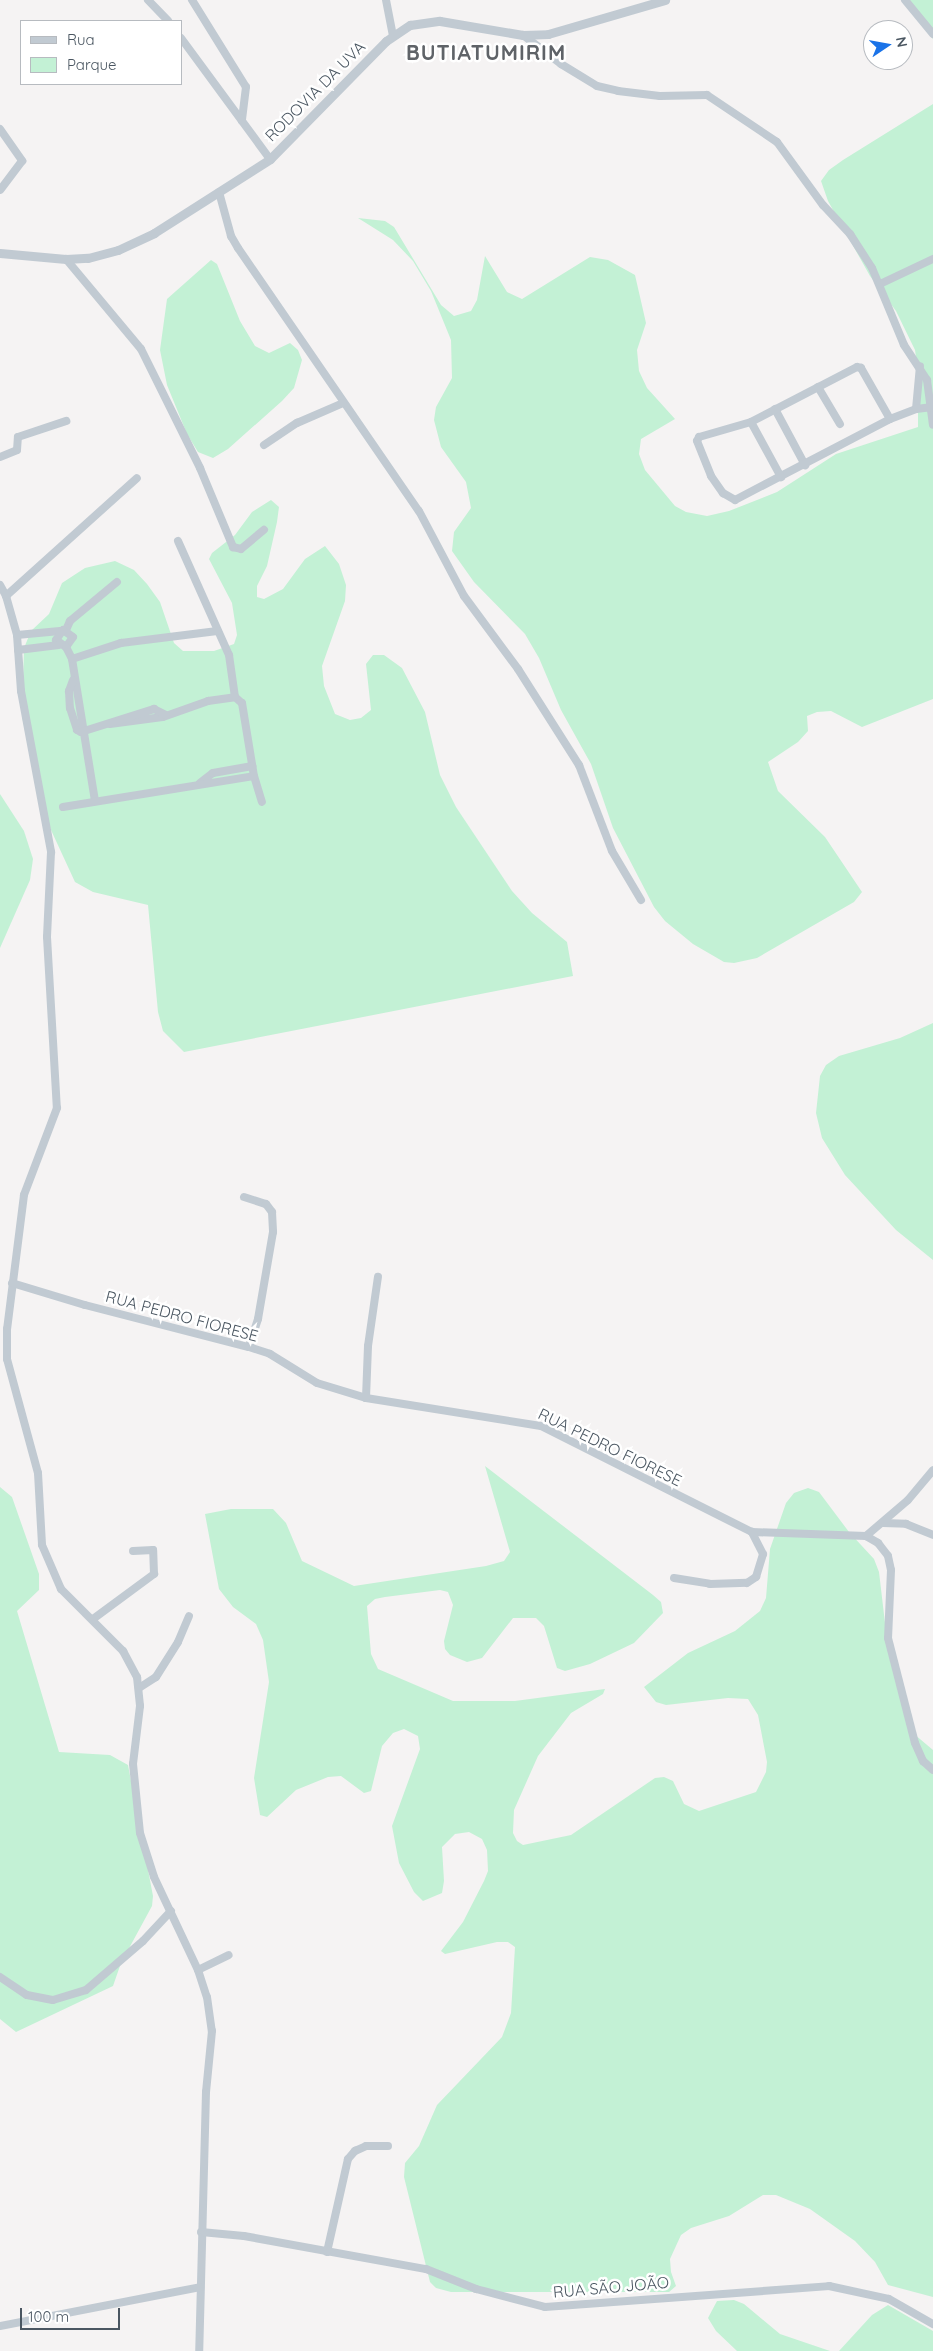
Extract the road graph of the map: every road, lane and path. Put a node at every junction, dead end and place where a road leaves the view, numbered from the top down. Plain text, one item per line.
1 (148, 0) edge
2 (192, 0) edge
3 (386, 0) edge
4 (666, 0) edge
5 (905, 0) edge
6 (167, 20) edge
7 (933, 34) edge
8 (393, 35) junction
9 (523, 35) junction
10 (182, 39) edge
11 (242, 120) junction
12 (0, 129) edge
13 (270, 159) junction
14 (0, 190) edge
15 (219, 192) junction
16 (0, 253) edge
17 (933, 258) edge
18 (66, 259) junction
19 (880, 284) junction
20 (920, 366) junction
21 (818, 387) junction
22 (342, 403) junction
23 (933, 408) edge
24 (775, 409) junction
25 (916, 409) junction
26 (890, 419) junction
27 (66, 421) dead end
28 (751, 422) junction
29 (840, 424) dead end
30 (933, 426) edge
31 (264, 445) dead end
32 (0, 457) edge
33 (805, 465) junction
34 (781, 476) junction
35 (137, 478) dead end
36 (264, 530) dead end
37 (178, 541) dead end
38 (117, 582) dead end
39 (0, 585) edge
40 (6, 596) junction
41 (63, 631) junction
42 (217, 631) junction
43 (34, 633) junction
44 (17, 636) junction
45 (62, 646) junction
46 (37, 647) junction
47 (18, 650) junction
48 (72, 659) junction
49 (235, 697) junction
50 (82, 732) junction
51 (252, 766) junction
52 (254, 776) junction
53 (200, 783) junction
54 (94, 801) junction
55 (262, 802) dead end
56 (63, 807) dead end
57 (642, 900) dead end
58 (244, 1197) dead end
59 (378, 1277) dead end
60 (12, 1283) junction
61 (3, 1330) edge
62 (249, 1347) junction
63 (366, 1398) junction
64 (933, 1470) edge
65 (883, 1523) junction
66 (752, 1532) junction
67 (933, 1535) edge
68 (866, 1536) junction
69 (133, 1551) dead end
70 (674, 1578) dead end
71 (189, 1616) dead end
72 (93, 1620) junction
73 (139, 1688) junction
74 (933, 1770) edge
75 (170, 1911) junction
76 (229, 1955) dead end
77 (198, 1970) junction
78 (0, 1977) edge
79 (388, 2146) dead end
80 (201, 2232) junction
81 (327, 2252) junction
82 (200, 2287) junction
83 (933, 2324) edge
84 (0, 2326) edge
85 (200, 2351) edge

1 - 6 street
2 - 11 street
3 - 8 street
4 - 9 street, RODOVIA DA UVA
5 - 7 street
8 - 9 street, RODOVIA DA UVA
8 - 13 street, RODOVIA DA UVA
9 - 19 street
10 - 11 street
11 - 13 street
12 - 14 street
13 - 15 street, RODOVIA DA UVA
15 - 18 street, RODOVIA DA UVA
15 - 22 street
16 - 18 street, RODOVIA DA UVA
17 - 19 street
18 - 36 street
19 - 20 street
20 - 23 street
20 - 25 street
21 - 24 street
21 - 26 street
21 - 29 street
22 - 31 street
22 - 57 street
23 - 25 street
23 - 30 street
24 - 28 street
24 - 33 street
25 - 26 street
26 - 33 street
27 - 32 street
28 - 34 street
28 - 34 street
33 - 34 street
35 - 40 street
37 - 42 street
38 - 41 street
39 - 40 street
40 - 44 street
41 - 43 street
41 - 45 street
41 - 45 street
42 - 48 street
42 - 49 street
43 - 44 street
43 - 46 street
44 - 47 street
45 - 46 street
45 - 48 street
46 - 47 street
47 - 60 street
48 - 50 street
49 - 50 street
49 - 51 street
50 - 54 street
51 - 52 street
51 - 53 street
52 - 53 street
52 - 55 street
53 - 54 street
54 - 56 street
58 - 62 street
59 - 63 street
60 - 61 street
60 - 62 street, RUA PEDRO FIORESE
61 - 72 street
62 - 63 street, RUA PEDRO FIORESE
63 - 66 street, RUA PEDRO FIORESE
64 - 65 street
65 - 67 street
65 - 68 street
66 - 68 street, RUA PEDRO FIORESE
66 - 70 street
68 - 74 street
69 - 72 street
71 - 73 street
72 - 73 street
73 - 75 street
75 - 77 street
75 - 78 street
76 - 77 street
77 - 80 street
79 - 81 street
80 - 81 street, RUA SÃO JOÃO
80 - 82 street
81 - 83 street, RUA SÃO JOÃO
82 - 84 street
82 - 85 street

